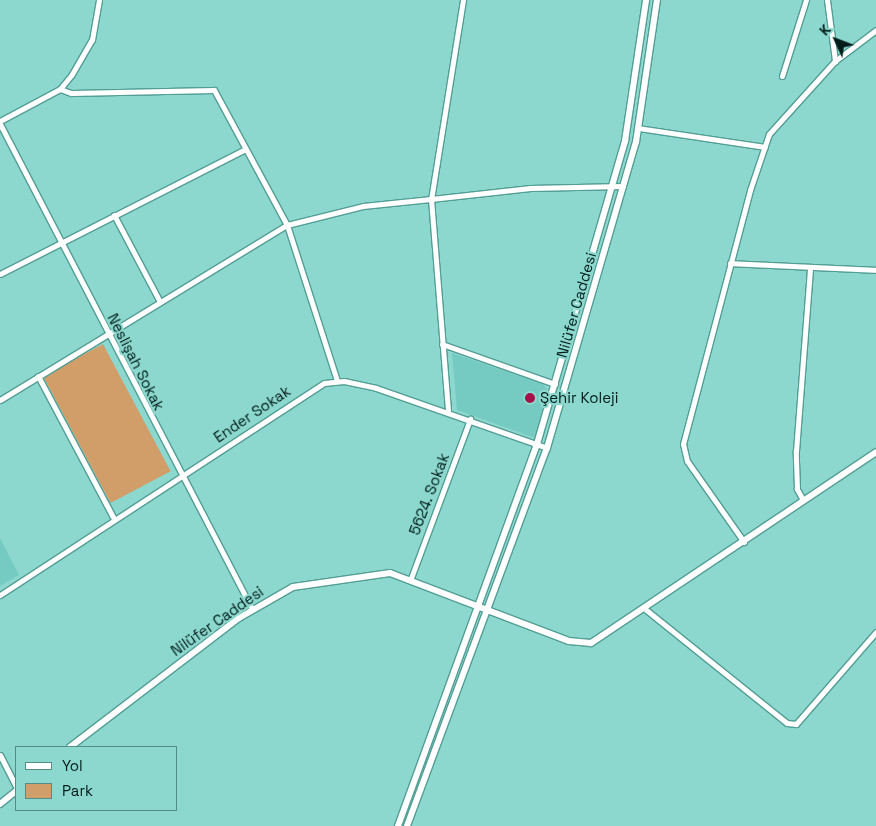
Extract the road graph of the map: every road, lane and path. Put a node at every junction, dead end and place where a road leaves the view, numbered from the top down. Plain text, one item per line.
1 (99, 0) edge
2 (463, 0) edge
3 (646, 0) edge
4 (657, 0) edge
5 (806, 0) edge
6 (827, 0) edge
7 (876, 30) edge
8 (834, 60) junction
9 (782, 76) dead end
10 (60, 89) junction
11 (0, 123) edge
12 (638, 128) junction
13 (765, 147) junction
14 (245, 149) junction
15 (623, 186) junction
16 (611, 187) junction
17 (431, 199) junction
18 (114, 215) junction
19 (287, 225) junction
20 (61, 242) junction
21 (730, 263) junction
22 (810, 268) junction
23 (876, 270) edge
24 (0, 274) edge
25 (160, 302) junction
26 (108, 334) junction
27 (442, 344) junction
28 (38, 376) junction
29 (337, 381) junction
30 (555, 384) junction
31 (0, 400) edge
32 (448, 411) junction
33 (470, 419) junction
34 (538, 444) junction
35 (547, 448) junction
36 (876, 452) edge
37 (181, 475) junction
38 (803, 500) junction
39 (114, 519) junction
40 (744, 542) junction
41 (411, 578) junction
42 (0, 595) edge
43 (479, 605) junction
44 (487, 608) junction
45 (252, 609) junction
46 (645, 609) junction
47 (876, 632) edge
48 (71, 746) edge
49 (0, 755) edge
50 (15, 784) edge
51 (15, 792) edge
52 (0, 804) edge
53 (398, 826) edge
54 (407, 826) edge

1 - 10 street
2 - 17 street
3 - 16 street
4 - 12 street, Nilüfer Caddesi
5 - 9 street
6 - 8 street
7 - 8 street
8 - 13 street
10 - 11 street
10 - 14 street
11 - 20 street, Neslişah Sokak
12 - 13 street
12 - 15 street, Nilüfer Caddesi
13 - 21 street
14 - 18 street
14 - 19 street
15 - 16 street
15 - 35 street, Nilüfer Caddesi
16 - 17 street
16 - 30 street
17 - 19 street
17 - 27 street
18 - 20 street
18 - 25 street
19 - 25 street
19 - 29 street
20 - 24 street
20 - 26 street, Neslişah Sokak
21 - 22 street
21 - 40 street
22 - 23 street
22 - 38 street
25 - 26 street
26 - 28 street
26 - 37 street, Neslişah Sokak
27 - 30 street
27 - 32 street
28 - 31 street
28 - 39 street
29 - 32 street, Ender Sokak
29 - 37 street, Ender Sokak
30 - 34 street
32 - 33 street, Ender Sokak
33 - 34 street, Ender Sokak
33 - 41 street, 5624. Sokak
34 - 35 street, Ender Sokak
34 - 43 street
35 - 44 street, Nilüfer Caddesi
36 - 38 street
37 - 39 street, Ender Sokak
37 - 45 street, Neslişah Sokak
38 - 40 street
39 - 42 street, Ender Sokak
40 - 46 street
41 - 43 street, Nilüfer Caddesi
41 - 45 street, Nilüfer Caddesi
43 - 44 street, Nilüfer Caddesi
43 - 53 street
44 - 46 street
44 - 54 street, Nilüfer Caddesi
45 - 48 street, Nilüfer Caddesi
46 - 47 street
49 - 50 street
51 - 52 street

